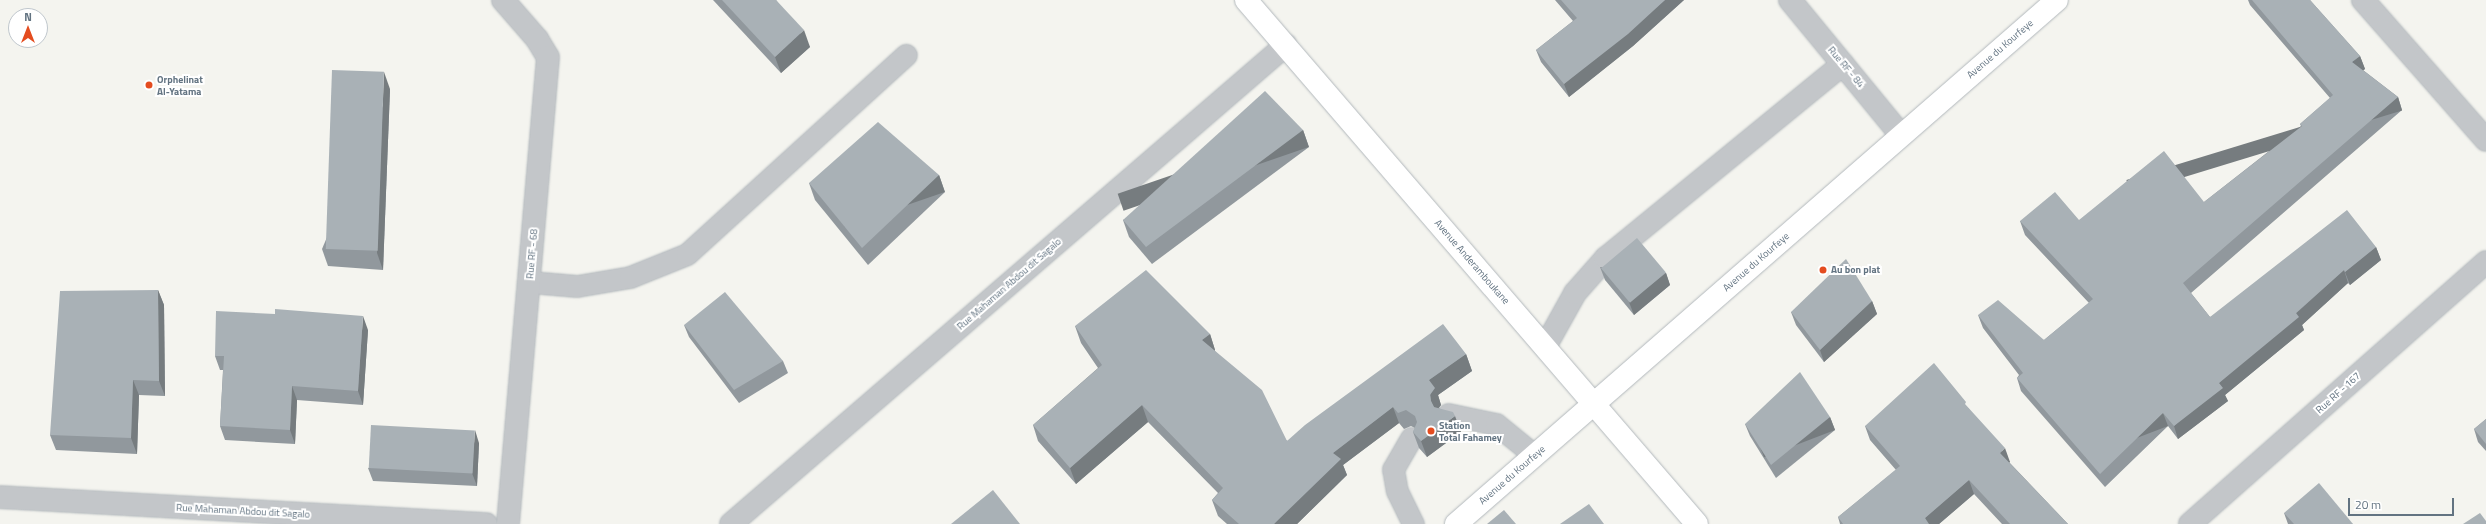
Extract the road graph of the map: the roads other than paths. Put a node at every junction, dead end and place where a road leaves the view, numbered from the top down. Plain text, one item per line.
1 (503, 0) edge
2 (1246, 0) edge
3 (1790, 0) edge
4 (2057, 0) edge
5 (2363, 0) edge
6 (1286, 45) junction
7 (906, 55) dead end
8 (1843, 64) junction
9 (1901, 135) junction
10 (2486, 140) edge
11 (2486, 262) edge
12 (530, 282) junction
13 (1545, 347) junction
14 (1594, 403) junction
15 (1448, 414) edge
16 (1411, 438) dead end
17 (1534, 455) junction
18 (0, 497) edge
19 (486, 524) edge
20 (508, 524) edge
21 (731, 524) edge
22 (1413, 524) edge
23 (1456, 524) edge
24 (1697, 524) edge
25 (2190, 524) edge

1 - 12 street, Rue RF - 68
2 - 6 main road, Avenue Anderamboukane
3 - 8 street, Rue RF - 84
4 - 9 main road, Avenue du Kourfeye
5 - 10 street
6 - 13 main road, Avenue Anderamboukane
6 - 21 street, Rue Mahaman Abdou dit Sagalo
7 - 12 lane
8 - 9 street, Rue RF - 84
8 - 13 street
9 - 14 main road, Avenue du Kourfeye
11 - 25 street, Rue RF - 167
12 - 20 street, Rue RF - 68
13 - 14 main road, Avenue Anderamboukane
14 - 17 main road, Avenue du Kourfeye
14 - 24 main road, Avenue Anderamboukane
15 - 17 lane
16 - 22 lane
17 - 23 main road, Avenue du Kourfeye
18 - 19 street, Rue Mahaman Abdou dit Sagalo

